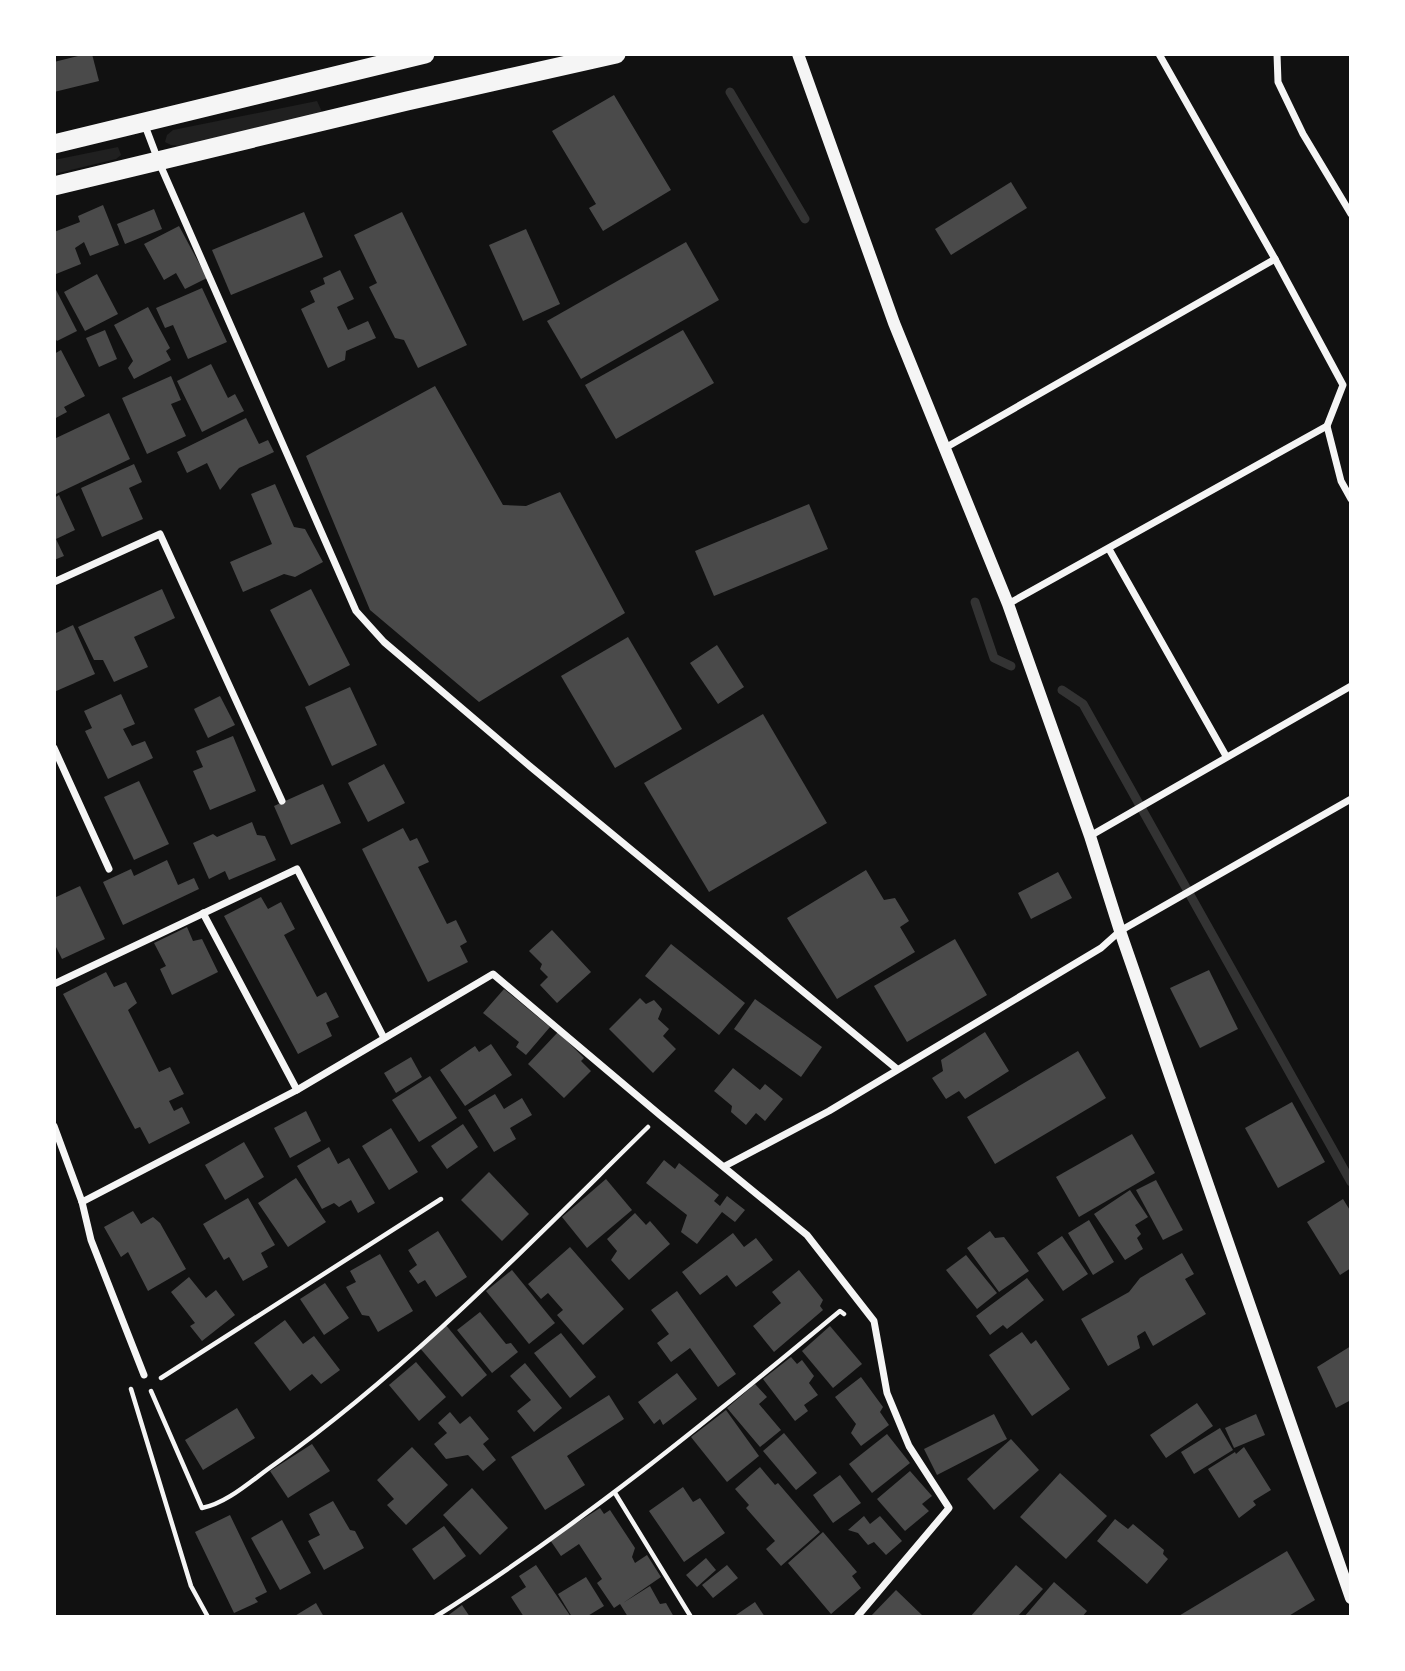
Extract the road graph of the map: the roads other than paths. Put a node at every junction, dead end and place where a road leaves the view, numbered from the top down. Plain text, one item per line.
1 (425, 54) edge
2 (616, 54) edge
3 (799, 54) edge
4 (1159, 54) edge
5 (1278, 54) edge
6 (144, 123) junction
7 (54, 144) edge
8 (158, 160) junction
9 (54, 186) edge
10 (1351, 214) edge
11 (1275, 258) junction
12 (1327, 426) junction
13 (944, 448) junction
14 (1351, 499) edge
15 (1109, 549) junction
16 (54, 582) edge
17 (1008, 604) junction
18 (1351, 686) edge
19 (54, 748) edge
20 (1226, 756) junction
21 (1351, 799) edge
22 (282, 801) dead end
23 (1090, 836) junction
24 (109, 869) dead end
25 (204, 913) junction
26 (1120, 931) junction
27 (54, 984) edge
28 (384, 1038) junction
29 (897, 1069) junction
30 (297, 1090) junction
31 (54, 1126) edge
32 (725, 1166) junction
33 (82, 1202) junction
34 (144, 1375) road end
35 (1351, 1598) edge
36 (858, 1617) edge

1 - 6 highway
2 - 8 highway
3 - 13 street
4 - 11 street
5 - 10 street
6 - 7 highway
6 - 8 street
8 - 9 highway
8 - 29 street
11 - 12 street
11 - 13 street
12 - 14 street
12 - 15 street
13 - 17 street
15 - 17 street
15 - 20 street
16 - 22 street
17 - 23 street
18 - 20 street
19 - 24 street
20 - 23 street
21 - 26 street
23 - 26 street
25 - 27 street
25 - 28 street
25 - 30 street
26 - 29 street
26 - 35 street
28 - 30 street
28 - 32 street
29 - 32 street
30 - 33 street
31 - 33 street
32 - 36 street
33 - 34 street

